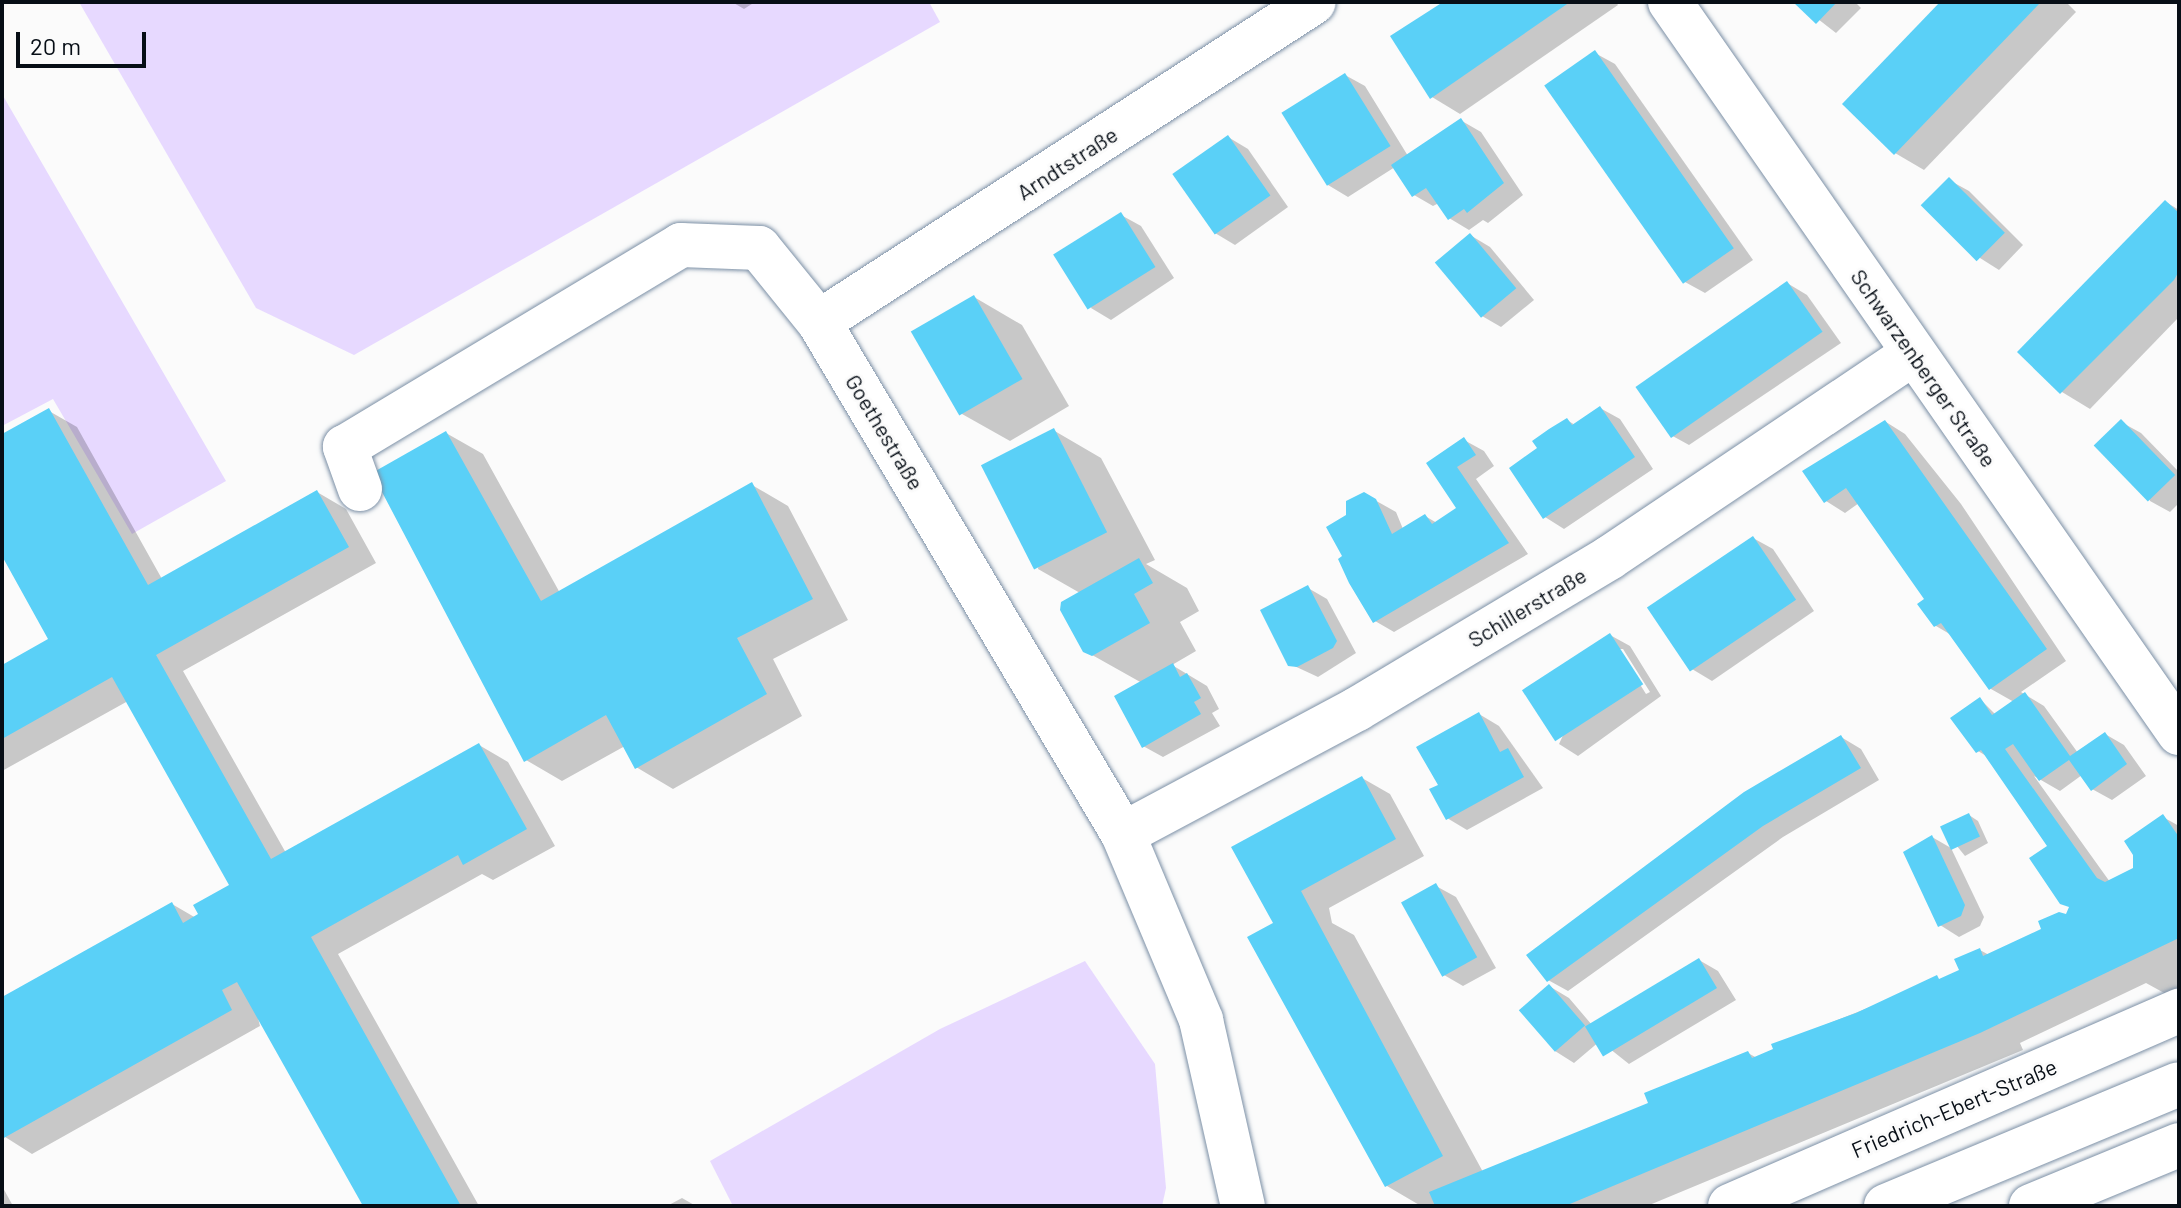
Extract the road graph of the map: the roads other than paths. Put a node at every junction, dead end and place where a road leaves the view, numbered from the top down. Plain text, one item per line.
1 (1314, 2) edge
2 (1670, 2) edge
3 (819, 322) junction
4 (1914, 353) junction
5 (360, 489) dead end
6 (2179, 733) edge
7 (1123, 834) junction
8 (2179, 1011) edge
9 (2179, 1084) edge
10 (1218, 1086) junction
11 (2179, 1145) edge
12 (1217, 1206) edge
13 (1243, 1206) edge
14 (1730, 1206) edge
15 (1886, 1206) edge
16 (2031, 1206) edge

1 - 3 street, Arndtstraße
2 - 4 street, Schwarzenberger Straße
3 - 5 street, Goethestraße
3 - 7 street, Goethestraße
4 - 6 street, Schwarzenberger Straße
4 - 7 street, Schillerstraße
7 - 10 street, Goethestraße
8 - 14 street, Friedrich-Ebert-Straße
9 - 15 street
10 - 12 street, Goethestraße
10 - 13 street, Goethestraße
11 - 16 street

